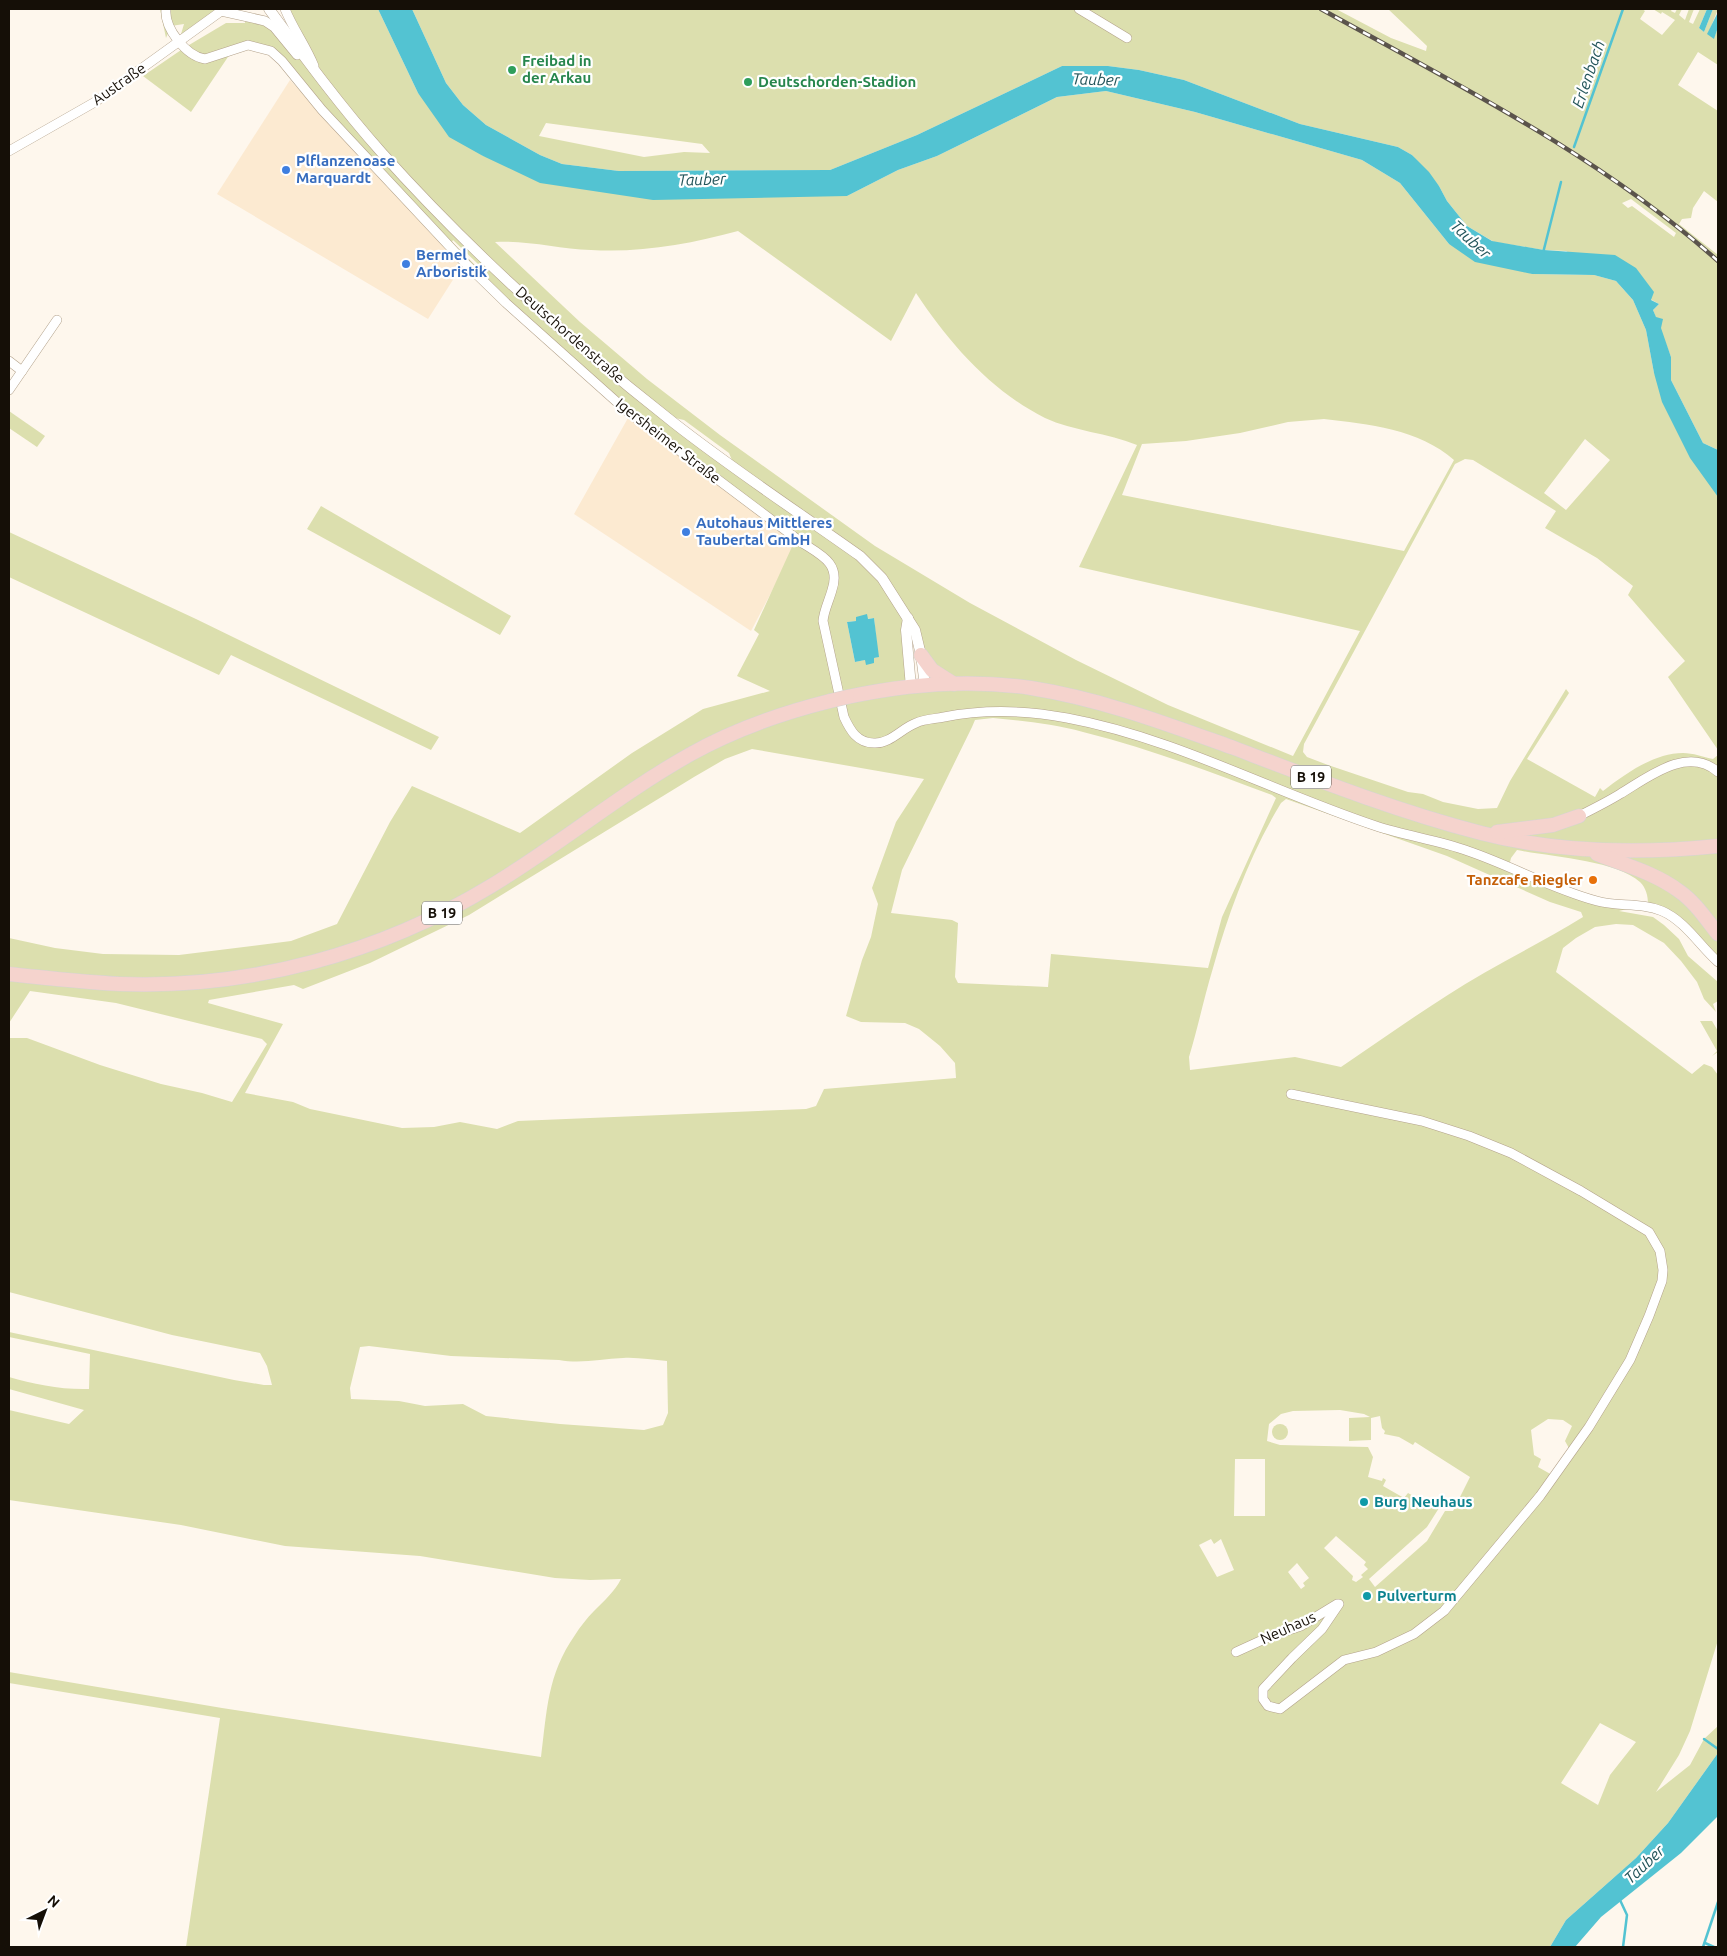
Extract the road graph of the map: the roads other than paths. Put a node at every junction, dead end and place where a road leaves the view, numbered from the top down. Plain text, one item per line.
1 (166, 9) edge
2 (222, 9) edge
3 (269, 9) edge
4 (285, 9) edge
5 (1079, 9) edge
6 (1127, 38) dead end
7 (179, 41) junction
8 (317, 73) junction
9 (9, 151) edge
10 (57, 320) dead end
11 (9, 361) edge
12 (22, 371) junction
13 (9, 390) edge
14 (908, 618) junction
15 (921, 655) junction
16 (954, 684) junction
17 (918, 686) junction
18 (1718, 772) edge
19 (1579, 816) joint
20 (1483, 833) junction
21 (1718, 846) edge
22 (1587, 850) junction
23 (1718, 934) edge
24 (1718, 962) edge
25 (9, 974) edge
26 (1291, 1094) dead end
27 (1236, 1652) dead end

1 - 7 street, Igersheimer Straße
2 - 7 street, Austraße
2 - 8 street
3 - 8 street, Deutschordenstraße
4 - 8 street
5 - 6 street
7 - 9 street, Austraße
7 - 24 street, Igersheimer Straße
8 - 14 street, Deutschordenstraße
10 - 12 street
11 - 12 street
12 - 13 street
14 - 15 street, Deutschordenstraße
14 - 17 street
15 - 16 main road
15 - 17 street, Deutschordenstraße
16 - 17 main road, B 19
16 - 20 main road, B 19
17 - 25 main road, B 19, bridge
18 - 19 street
19 - 20 main road
20 - 22 main road, B 19
21 - 22 main road, B 19
22 - 23 main road
26 - 27 street, Neuhaus

